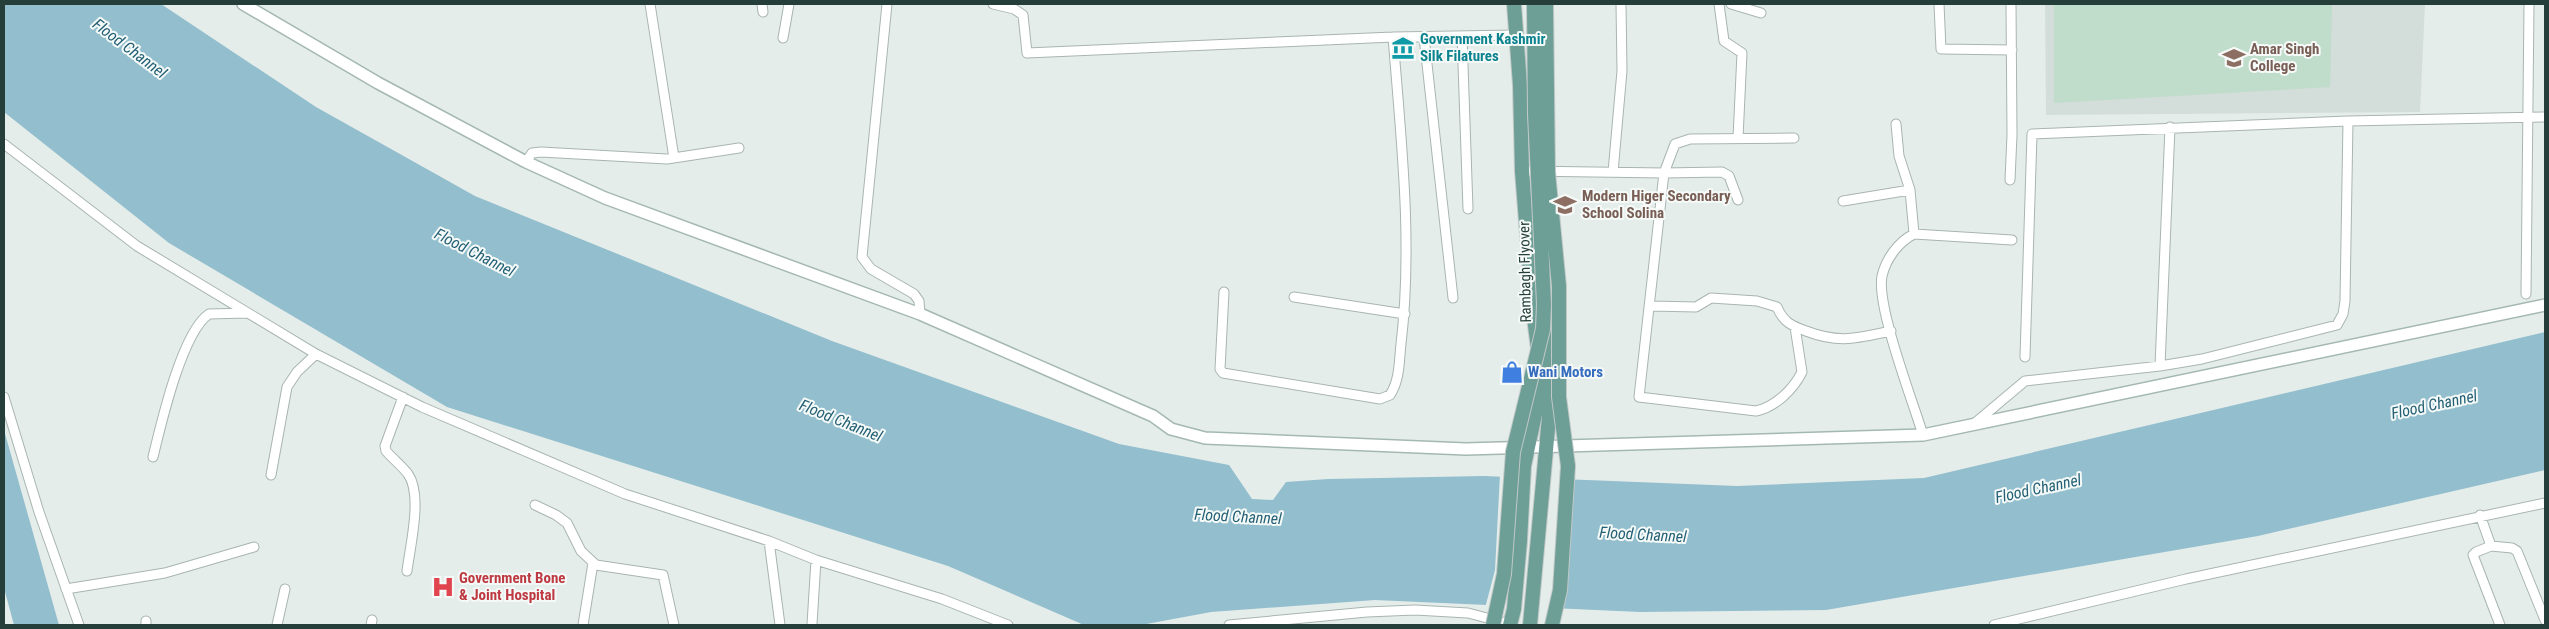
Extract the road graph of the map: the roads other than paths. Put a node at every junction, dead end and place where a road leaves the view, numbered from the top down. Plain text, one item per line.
1 (243, 4) edge
2 (650, 4) edge
3 (789, 4) edge
4 (887, 4) edge
5 (993, 4) edge
6 (1514, 4) edge
7 (1534, 4) edge
8 (1538, 4) edge
9 (1546, 4) edge
10 (1622, 4) edge
11 (1719, 4) edge
12 (1731, 4) edge
13 (1938, 4) edge
14 (2011, 4) edge
15 (2529, 4) edge
16 (1761, 13) dead end
17 (1515, 35) junction
18 (1462, 36) junction
19 (1393, 37) junction
20 (1424, 37) junction
21 (783, 38) dead end
22 (2012, 50) junction
23 (2545, 117) edge
24 (2528, 118) junction
25 (2348, 121) junction
26 (1896, 124) dead end
27 (2170, 127) junction
28 (1738, 138) junction
29 (1794, 138) dead end
30 (4, 144) edge
31 (739, 148) dead end
32 (674, 158) junction
33 (526, 162) junction
34 (1522, 171) junction
35 (1543, 172) junction
36 (1613, 172) junction
37 (1664, 173) junction
38 (2010, 180) dead end
39 (1910, 190) junction
40 (1738, 200) dead end
41 (1843, 200) dead end
42 (1468, 209) dead end
43 (1914, 234) junction
44 (2012, 240) dead end
45 (1224, 292) dead end
46 (2526, 294) dead end
47 (1294, 298) dead end
48 (1453, 298) dead end
49 (2545, 305) edge
50 (1651, 306) junction
51 (247, 313) junction
52 (920, 314) junction
53 (1405, 314) junction
54 (1795, 327) junction
55 (1891, 331) junction
56 (316, 354) junction
57 (2026, 357) dead end
58 (2160, 366) junction
59 (4, 397) edge
60 (402, 397) junction
61 (1971, 427) junction
62 (1923, 435) junction
63 (1546, 446) junction
64 (1527, 448) junction
65 (153, 457) dead end
66 (271, 475) dead end
67 (2545, 503) edge
68 (535, 505) dead end
69 (2480, 516) junction
70 (769, 541) junction
71 (2491, 546) junction
72 (254, 547) dead end
73 (816, 560) junction
74 (593, 563) junction
75 (407, 571) dead end
76 (66, 589) junction
77 (285, 589) dead end
78 (2545, 620) edge
79 (1268, 623) edge
80 (812, 624) edge
81 (1510, 624) edge
82 (79, 625) edge
83 (277, 625) edge
84 (583, 625) edge
85 (674, 625) edge
86 (780, 625) edge
87 (1008, 625) edge
88 (1229, 625) edge
89 (1493, 625) edge
90 (1530, 625) edge
91 (1552, 625) edge
92 (1994, 625) edge
93 (2500, 625) edge

1 - 33 main road
2 - 32 street
3 - 21 street
4 - 52 street
5 - 19 street
6 - 17 main road
7 - 89 main road, Rambagh Flyover, bridge
8 - 35 main road
9 - 91 main road, Rambagh Flyover, bridge
10 - 36 street
11 - 28 street
12 - 16 street
13 - 22 street
14 - 22 street
15 - 24 street
17 - 18 street
17 - 34 main road
18 - 20 street
18 - 42 street
19 - 20 street
19 - 53 street
20 - 48 street
22 - 38 street
23 - 24 street
24 - 25 street
24 - 46 street
25 - 27 street
25 - 58 street
26 - 39 street
27 - 57 street
27 - 58 street
28 - 29 street
28 - 37 street
30 - 51 street
31 - 32 street
32 - 33 street
33 - 52 main road
34 - 35 street
34 - 64 main road
35 - 36 street
35 - 63 main road
36 - 37 street
37 - 40 street
37 - 50 street
39 - 41 street
39 - 43 street
43 - 44 street
43 - 55 street
45 - 53 street
47 - 53 street
49 - 61 main road
50 - 54 street
50 - 54 street
51 - 56 street
51 - 65 street
52 - 64 main road
54 - 55 street
55 - 62 street
56 - 60 street
56 - 66 street
58 - 61 street
59 - 76 street
60 - 70 street
60 - 75 street
61 - 62 main road
62 - 63 main road
63 - 64 main road
63 - 90 main road
64 - 81 main road
67 - 69 street
68 - 74 street
69 - 71 street
69 - 92 street
70 - 73 street
70 - 86 street
71 - 78 street
71 - 93 street
72 - 76 street
73 - 80 street
73 - 87 street
74 - 84 street
74 - 85 street
76 - 82 street
77 - 83 street
79 - 81 street
79 - 88 street

